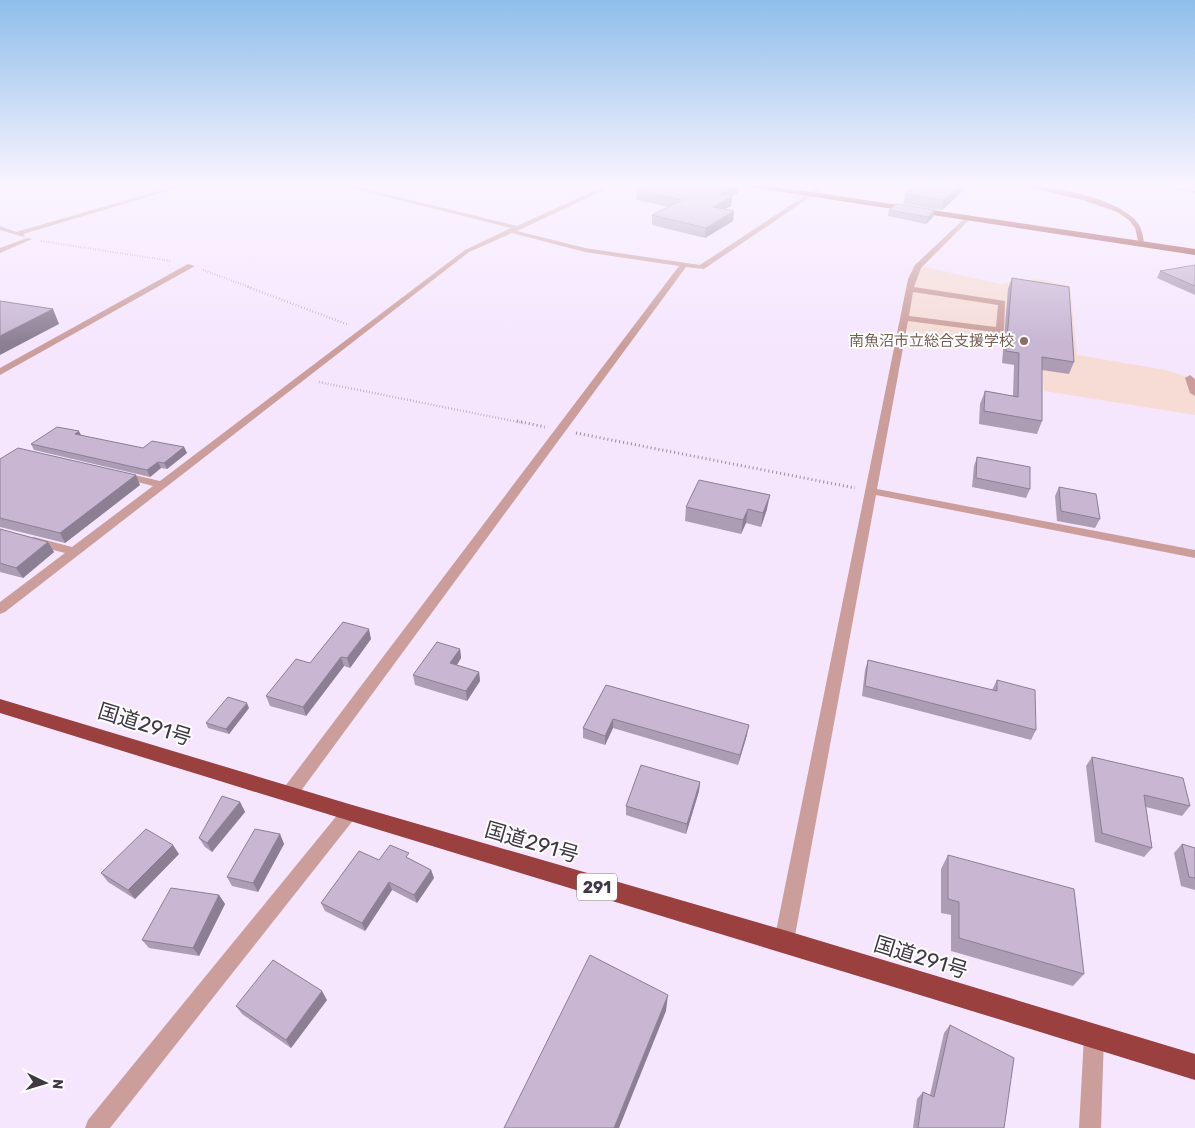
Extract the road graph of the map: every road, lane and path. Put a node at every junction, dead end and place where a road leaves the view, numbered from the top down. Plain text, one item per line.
1 (28, 238) edge
2 (498, 238) edge
3 (541, 238) edge
4 (745, 238) edge
5 (948, 238) edge
6 (1098, 238) edge
7 (1139, 238) edge
8 (1140, 244) junction
9 (0, 251) edge
10 (1195, 252) edge
11 (684, 264) junction
12 (191, 266) dead end
13 (910, 289) junction
14 (905, 318) junction
15 (0, 372) edge
16 (302, 378) junction
17 (1190, 378) dead end
18 (1195, 392) edge
19 (560, 430) junction
20 (115, 474) edge
21 (163, 484) junction
22 (872, 491) junction
23 (19, 537) edge
24 (75, 552) junction
25 (1195, 554) edge
26 (0, 609) edge
27 (0, 706) edge
28 (289, 794) junction
29 (349, 813) junction
30 (784, 941) junction
31 (1094, 1036) junction
32 (1195, 1067) edge
33 (96, 1128) edge
34 (1090, 1128) edge

1 - 9 street
2 - 16 street
3 - 11 street
4 - 11 street
5 - 13 street
6 - 8 highway
7 - 8 main road
8 - 10 highway
11 - 19 street
12 - 15 street
13 - 14 street
13 - 14 street
14 - 22 street
16 - 19 path
16 - 21 street
17 - 18 street
19 - 22 path
19 - 28 street
20 - 21 street
21 - 24 street
22 - 25 street
22 - 30 street
23 - 24 street
24 - 26 street
27 - 28 highway, 国道291号 / 291
28 - 29 highway, 国道291号 / 291
29 - 30 highway, 国道291号 / 291
29 - 33 street
30 - 31 highway, 国道291号 / 291
31 - 32 highway, 国道291号 / 291
31 - 34 street

